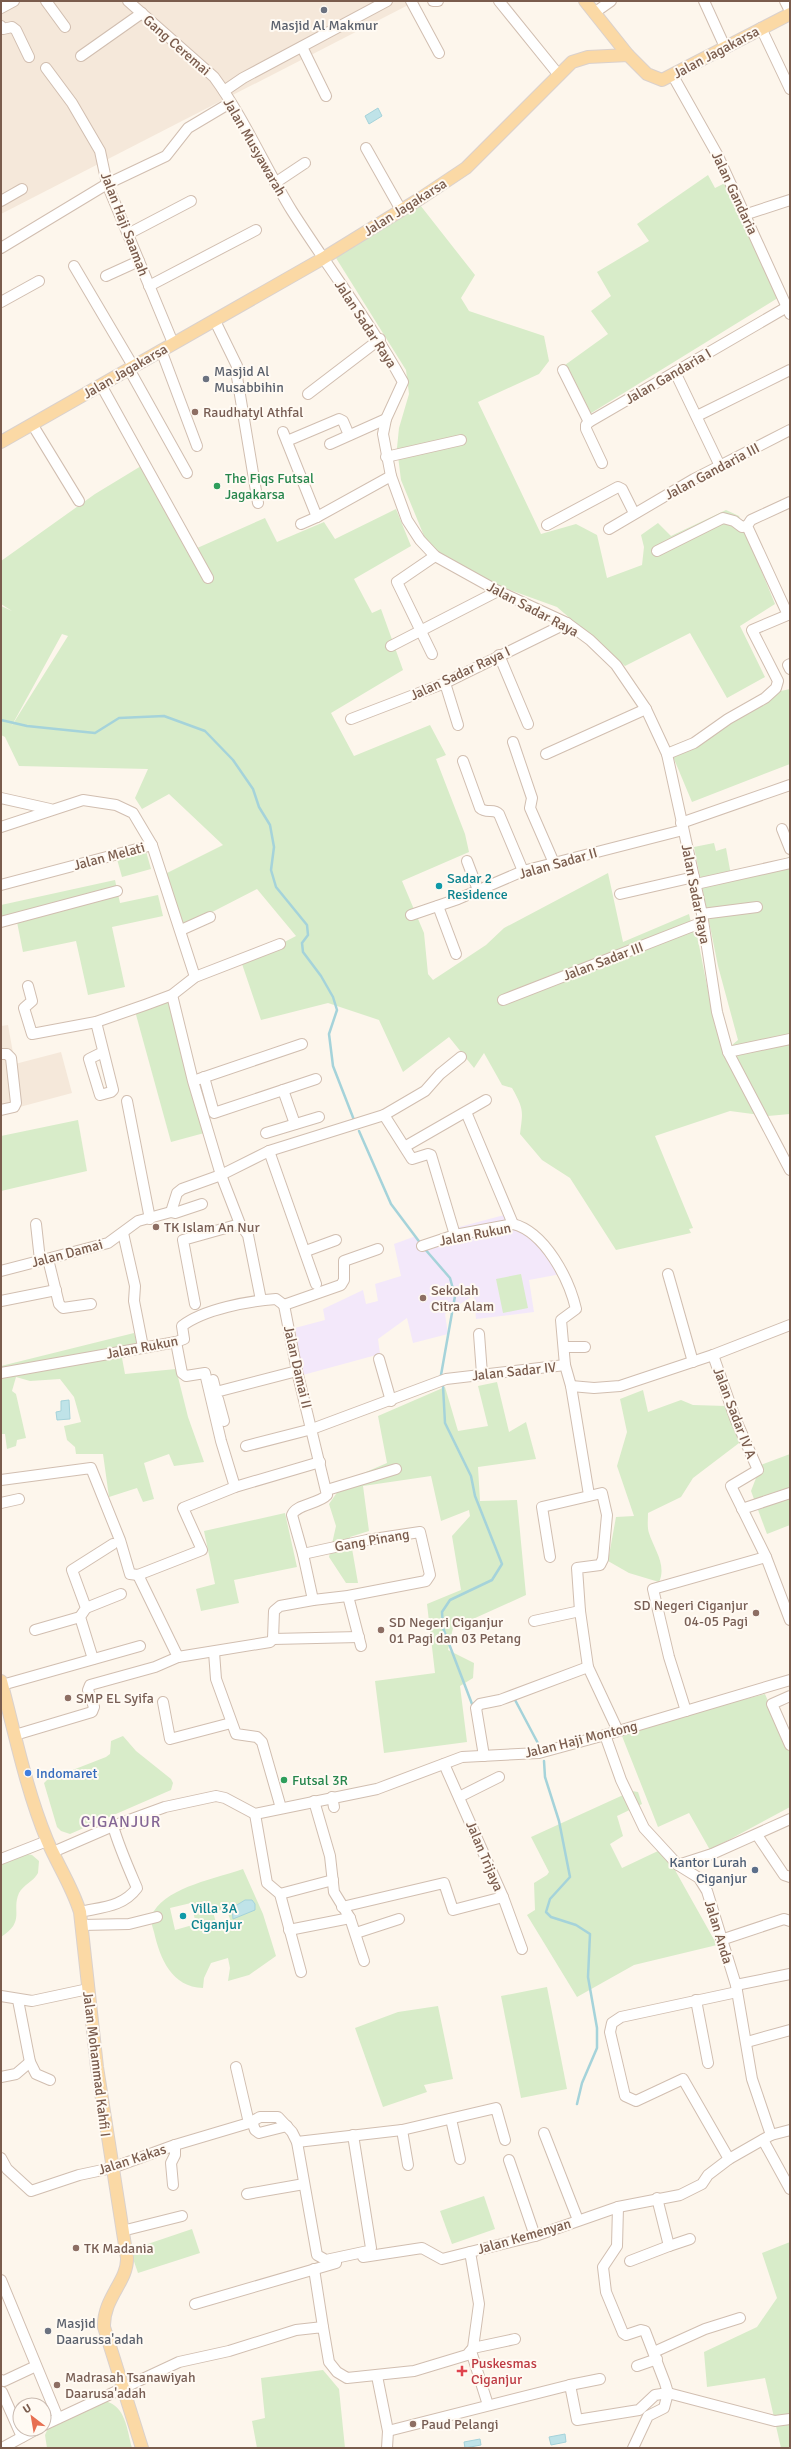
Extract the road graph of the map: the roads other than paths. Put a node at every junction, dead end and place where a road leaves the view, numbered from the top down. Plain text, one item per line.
1 (14, 1) edge
2 (46, 1) edge
3 (128, 1) edge
4 (387, 1) edge
5 (410, 1) edge
6 (433, 1) edge
7 (438, 1) edge
8 (499, 1) edge
9 (585, 1) edge
10 (611, 1) edge
11 (704, 1) edge
12 (785, 1) edge
13 (1, 8) edge
14 (790, 12) edge
15 (594, 13) junction
16 (142, 14) junction
17 (1, 26) edge
18 (64, 27) dead end
19 (761, 28) junction
20 (302, 47) junction
21 (725, 47) junction
22 (439, 53) dead end
23 (628, 55) junction
24 (81, 56) dead end
25 (29, 57) dead end
26 (46, 68) dead end
27 (558, 74) junction
28 (673, 76) junction
29 (790, 89) edge
30 (224, 91) junction
31 (326, 96) dead end
32 (230, 103) junction
33 (366, 148) dead end
34 (304, 163) dead end
35 (275, 182) junction
36 (107, 184) junction
37 (22, 189) dead end
38 (790, 200) edge
39 (1, 201) edge
40 (191, 201) dead end
41 (401, 210) junction
42 (744, 215) junction
43 (256, 230) dead end
44 (128, 234) junction
45 (1, 248) edge
46 (322, 259) junction
47 (139, 261) junction
48 (74, 266) dead end
49 (106, 276) dead end
50 (39, 281) dead end
51 (149, 286) junction
52 (1, 302) edge
53 (788, 311) edge
54 (215, 321) junction
55 (380, 339) junction
56 (173, 343) junction
57 (161, 350) junction
58 (131, 367) junction
59 (563, 370) dead end
60 (790, 370) edge
61 (675, 372) junction
62 (100, 385) junction
63 (308, 394) dead end
64 (697, 416) junction
65 (383, 421) junction
66 (589, 422) junction
67 (32, 424) junction
68 (790, 430) edge
69 (349, 435) junction
70 (379, 436) dead end
71 (460, 440) dead end
72 (1, 442) edge
73 (330, 444) dead end
74 (197, 446) dead end
75 (386, 457) junction
76 (602, 463) dead end
77 (720, 466) junction
78 (187, 473) dead end
79 (391, 476) junction
80 (79, 501) dead end
81 (790, 502) edge
82 (258, 503) dead end
83 (634, 513) junction
84 (317, 517) junction
85 (301, 524) dead end
86 (546, 525) dead end
87 (747, 526) junction
88 (610, 528) dead end
89 (657, 552) dead end
90 (435, 556) junction
91 (208, 578) dead end
92 (498, 591) junction
93 (789, 614) edge
94 (567, 623) junction
95 (419, 631) junction
96 (391, 646) dead end
97 (432, 654) dead end
98 (499, 655) junction
99 (445, 683) junction
100 (646, 709) junction
101 (351, 719) dead end
102 (528, 724) dead end
103 (458, 725) dead end
104 (512, 742) dead end
105 (546, 754) dead end
106 (668, 754) junction
107 (463, 761) dead end
108 (790, 785) edge
109 (1, 798) edge
110 (50, 809) junction
111 (1, 827) edge
112 (682, 827) junction
113 (782, 828) dead end
114 (152, 845) junction
115 (790, 849) edge
116 (467, 861) dead end
117 (554, 863) junction
118 (790, 863) edge
119 (523, 871) junction
120 (695, 880) junction
121 (1, 885) edge
122 (478, 890) junction
123 (117, 891) dead end
124 (620, 894) dead end
125 (438, 906) junction
126 (756, 907) dead end
127 (411, 915) dead end
128 (210, 917) dead end
129 (703, 918) junction
130 (1, 922) edge
131 (181, 930) junction
132 (280, 944) dead end
133 (456, 954) dead end
134 (194, 977) junction
135 (28, 986) dead end
136 (172, 995) junction
137 (503, 1000) dead end
138 (96, 1022) junction
139 (790, 1039) edge
140 (302, 1044) dead end
141 (103, 1052) dead end
142 (728, 1052) junction
143 (1, 1054) edge
144 (461, 1057) dead end
145 (204, 1077) junction
146 (316, 1079) dead end
147 (193, 1081) junction
148 (283, 1090) junction
149 (486, 1100) dead end
150 (127, 1101) dead end
151 (1, 1110) edge
152 (466, 1112) junction
153 (384, 1115) junction
154 (319, 1117) dead end
155 (295, 1124) junction
156 (266, 1133) dead end
157 (406, 1146) junction
158 (269, 1151) junction
159 (790, 1170) edge
160 (221, 1175) junction
161 (202, 1204) dead end
162 (171, 1212) junction
163 (150, 1219) junction
164 (36, 1224) dead end
165 (240, 1224) junction
166 (514, 1224) junction
167 (123, 1233) junction
168 (455, 1235) junction
169 (336, 1240) dead end
170 (422, 1246) dead end
171 (378, 1249) dead end
172 (306, 1251) junction
173 (44, 1260) junction
174 (1, 1271) edge
175 (668, 1274) dead end
176 (316, 1284) dead end
177 (56, 1290) junction
178 (261, 1300) junction
179 (1, 1301) edge
180 (91, 1304) dead end
181 (195, 1304) dead end
182 (284, 1305) junction
183 (790, 1324) edge
184 (479, 1334) dead end
185 (176, 1342) junction
186 (144, 1347) junction
187 (564, 1347) junction
188 (585, 1347) dead end
189 (713, 1355) junction
190 (379, 1359) dead end
191 (693, 1362) junction
192 (565, 1365) junction
193 (297, 1371) junction
194 (1, 1373) edge
195 (212, 1374) dead end
196 (482, 1374) junction
197 (571, 1386) junction
198 (216, 1392) junction
199 (391, 1401) junction
200 (224, 1421) dead end
201 (312, 1429) junction
202 (246, 1446) dead end
203 (320, 1462) junction
204 (396, 1469) dead end
205 (1, 1480) edge
206 (235, 1487) junction
207 (327, 1490) junction
208 (790, 1493) edge
209 (590, 1495) junction
210 (19, 1499) dead end
211 (1, 1503) edge
212 (742, 1509) junction
213 (113, 1544) dead end
214 (303, 1554) junction
215 (550, 1557) dead end
216 (766, 1557) junction
217 (138, 1575) junction
218 (121, 1594) dead end
219 (348, 1596) junction
220 (313, 1600) junction
221 (86, 1608) junction
222 (580, 1611) junction
223 (80, 1617) junction
224 (790, 1620) edge
225 (534, 1621) dead end
226 (35, 1630) dead end
227 (273, 1639) junction
228 (140, 1646) dead end
229 (214, 1652) junction
230 (178, 1657) junction
231 (93, 1658) junction
232 (588, 1667) junction
233 (790, 1680) edge
234 (2, 1683) edge
235 (790, 1696) edge
236 (162, 1702) dead end
237 (686, 1711) junction
238 (231, 1723) junction
239 (618, 1731) junction
240 (15, 1735) junction
241 (605, 1736) junction
242 (790, 1745) edge
243 (484, 1756) junction
244 (444, 1764) junction
245 (499, 1778) dead end
246 (332, 1797) junction
247 (459, 1797) junction
248 (314, 1801) junction
249 (281, 1808) junction
250 (334, 1808) dead end
251 (254, 1814) junction
252 (790, 1820) edge
253 (113, 1826) junction
254 (757, 1835) junction
255 (47, 1841) junction
256 (53, 1852) junction
257 (1, 1859) edge
258 (678, 1865) junction
259 (790, 1877) edge
260 (332, 1880) junction
261 (280, 1894) junction
262 (503, 1898) junction
263 (342, 1907) junction
264 (80, 1912) junction
265 (158, 1917) dead end
266 (350, 1918) junction
267 (399, 1919) dead end
268 (790, 1921) edge
269 (82, 1926) junction
270 (289, 1930) junction
271 (356, 1933) junction
272 (721, 1940) junction
273 (522, 1949) dead end
274 (364, 1961) dead end
275 (301, 1972) dead end
276 (790, 1974) edge
277 (88, 1989) junction
278 (736, 1989) junction
279 (1, 1996) edge
280 (18, 2000) junction
281 (696, 2000) junction
282 (790, 2030) edge
283 (747, 2042) junction
284 (30, 2062) junction
285 (708, 2063) dead end
286 (236, 2068) dead end
287 (1, 2077) edge
288 (50, 2080) dead end
289 (451, 2119) junction
290 (252, 2124) junction
291 (286, 2126) junction
292 (402, 2130) junction
293 (790, 2130) edge
294 (544, 2133) dead end
295 (353, 2135) junction
296 (767, 2137) junction
297 (505, 2140) dead end
298 (297, 2142) junction
299 (175, 2145) junction
300 (1, 2158) edge
301 (460, 2159) dead end
302 (729, 2159) junction
303 (509, 2160) dead end
304 (408, 2165) dead end
305 (112, 2168) junction
306 (304, 2184) junction
307 (173, 2185) dead end
308 (790, 2189) edge
309 (247, 2194) dead end
310 (657, 2198) junction
311 (618, 2207) junction
312 (182, 2216) dead end
313 (578, 2220) junction
314 (122, 2231) junction
315 (534, 2236) junction
316 (690, 2239) dead end
317 (669, 2246) junction
318 (470, 2252) junction
319 (630, 2261) dead end
320 (314, 2269) junction
321 (1, 2280) edge
322 (195, 2304) dead end
323 (740, 2318) dead end
324 (323, 2327) junction
325 (515, 2339) dead end
326 (472, 2349) junction
327 (656, 2355) junction
328 (36, 2366) junction
329 (637, 2366) dead end
330 (377, 2376) junction
331 (600, 2379) dead end
332 (1, 2380) edge
333 (570, 2385) junction
334 (123, 2388) junction
335 (2, 2392) edge
336 (668, 2394) junction
337 (488, 2405) junction
338 (12, 2414) edge
339 (58, 2418) junction
340 (790, 2419) edge
341 (52, 2421) edge
342 (388, 2431) junction
343 (22, 2437) edge
344 (2, 2448) edge
345 (142, 2448) edge
346 (388, 2448) edge
347 (633, 2448) edge

1 - 13 street
2 - 18 street
3 - 16 street, Gang Ceremai
4 - 20 street, Jalan Musyawarah
5 - 22 street
6 - 7 street
8 - 27 street
9 - 15 main road
10 - 15 street
11 - 21 street
12 - 14 street
14 - 19 main road, Jalan Jagakarsa
15 - 23 main road
16 - 24 street
16 - 30 street, Gang Ceremai
17 - 25 street
19 - 21 main road, Jalan Jagakarsa
19 - 29 street
20 - 30 street, Jalan Musyawarah
20 - 31 street
21 - 28 main road, Jalan Jagakarsa
23 - 27 main road, Jalan Jagakarsa
23 - 28 main road, Jalan Jagakarsa
26 - 36 street, Jalan Haji Saamah
27 - 41 main road, Jalan Jagakarsa
28 - 42 street, Jalan Gandaria
30 - 32 street, Jalan Musyawarah
32 - 35 street, Jalan Musyawarah
32 - 36 street
33 - 41 street
34 - 35 street
35 - 46 street, Jalan Musyawarah
36 - 44 street, Jalan Haji Saamah
36 - 45 street
37 - 39 street
38 - 42 street
40 - 44 street
41 - 46 main road, Jalan Jagakarsa
42 - 53 street, Jalan Gandaria
43 - 51 street
44 - 47 street, Jalan Haji Saamah
46 - 54 main road, Jalan Jagakarsa
46 - 55 street, Jalan Sadar Raya
47 - 49 street
47 - 51 street, Jalan Haji Saamah
48 - 58 street
50 - 52 street
51 - 56 street, Jalan Haji Saamah
53 - 61 street, Jalan Gandaria I
54 - 56 main road, Jalan Jagakarsa
54 - 82 street
55 - 63 street
55 - 65 street, Jalan Sadar Raya
56 - 57 main road, Jalan Jagakarsa
57 - 58 main road, Jalan Jagakarsa
57 - 74 street
58 - 62 main road, Jalan Jagakarsa
58 - 78 street
59 - 66 street
60 - 64 street
61 - 64 street
61 - 66 street, Jalan Gandaria I
62 - 67 main road, Jalan Jagakarsa
62 - 91 street
64 - 77 street
65 - 69 street
65 - 70 street
65 - 75 street, Jalan Sadar Raya
66 - 76 street
67 - 72 main road, Jalan Jagakarsa
67 - 80 street
68 - 77 street, Jalan Gandaria III
69 - 73 street
69 - 84 street
71 - 75 street
75 - 79 street, Jalan Sadar Raya
77 - 83 street, Jalan Gandaria III
79 - 84 street
79 - 90 street, Jalan Sadar Raya
81 - 87 street
83 - 86 street
83 - 88 street, Jalan Gandaria III
84 - 85 street
87 - 89 street
87 - 93 street
90 - 92 street, Jalan Sadar Raya
90 - 95 street
92 - 94 street, Jalan Sadar Raya
92 - 95 street
93 - 106 street
94 - 98 street, Jalan Sadar Raya I
94 - 100 street, Jalan Sadar Raya
95 - 96 street
95 - 97 street
98 - 99 street, Jalan Sadar Raya I
98 - 102 street
99 - 101 street, Jalan Sadar Raya I
99 - 103 street
100 - 105 street
100 - 106 street, Jalan Sadar Raya
104 - 117 street
106 - 112 street, Jalan Sadar Raya
107 - 119 street
108 - 112 street, Jalan Sadar II
109 - 110 street
110 - 111 street
110 - 114 street
112 - 117 street, Jalan Sadar II
112 - 120 street, Jalan Sadar Raya
113 - 115 street
114 - 121 street, Jalan Melati
114 - 131 street, Jalan Melati
116 - 122 street
117 - 119 street, Jalan Sadar II
118 - 120 street
119 - 122 street, Jalan Sadar II
120 - 124 street
120 - 129 street, Jalan Sadar Raya
122 - 125 street, Jalan Sadar II
123 - 130 street
125 - 127 street, Jalan Sadar II
125 - 133 street
126 - 129 street, Jalan Sadar III
128 - 131 street
129 - 137 street, Jalan Sadar III
129 - 142 street, Jalan Sadar Raya
131 - 134 street, Jalan Melati
132 - 134 street
134 - 136 street
135 - 138 street
136 - 138 street
136 - 147 street
138 - 141 street
139 - 142 street
140 - 145 street
142 - 159 street, Jalan Sadar Raya
143 - 151 street
144 - 153 street
145 - 147 street
145 - 148 street
146 - 148 street
147 - 160 street
148 - 155 street
149 - 152 street
150 - 163 street
152 - 157 street
152 - 166 street
153 - 157 street
153 - 158 street
154 - 155 street
155 - 156 street
157 - 168 street
158 - 160 street
158 - 172 street
160 - 162 street
160 - 165 street
161 - 162 street, Jalan Damai
162 - 163 street, Jalan Damai
163 - 167 street, Jalan Damai
164 - 173 street
165 - 178 street
165 - 181 street
166 - 168 street, Jalan Rukun
166 - 187 street, Jalan Rukun
167 - 173 street, Jalan Damai
167 - 186 street
168 - 170 street, Jalan Rukun
169 - 172 street
171 - 182 street
172 - 176 street
173 - 174 street, Jalan Damai
173 - 177 street
175 - 191 street
177 - 179 street
177 - 180 street
178 - 182 street, Jalan Rukun
178 - 185 street, Jalan Rukun
182 - 193 street, Jalan Damai II
183 - 189 street, Jalan Sadar IV
184 - 196 street
185 - 186 street, Jalan Rukun
185 - 206 street
186 - 194 street, Jalan Rukun
187 - 188 street
187 - 192 street
189 - 191 street, Jalan Sadar IV
189 - 212 street, Jalan Sadar IV A
190 - 199 street
191 - 197 street, Jalan Sadar IV
192 - 196 street, Jalan Sadar IV
192 - 197 street, Jalan Sadar IV
193 - 198 street
193 - 201 street, Jalan Damai II
195 - 198 street
196 - 199 street, Jalan Sadar IV
197 - 209 street
198 - 200 street
199 - 201 street, Jalan Sadar IV
201 - 202 street, Jalan Sadar IV
201 - 203 street
203 - 206 street
203 - 207 street
204 - 207 street
205 - 217 street
206 - 217 street
207 - 214 street
208 - 212 street
209 - 215 street
209 - 222 street
210 - 211 street
212 - 216 street
213 - 221 street
214 - 219 street, Gang Pinang
214 - 220 street
216 - 224 street
216 - 237 street
217 - 230 street
218 - 221 street
219 - 220 street
219 - 227 street
220 - 227 street
221 - 223 street
222 - 225 street
222 - 232 street
223 - 226 street
223 - 231 street
227 - 229 street
228 - 231 street
229 - 230 street
229 - 238 street
230 - 240 street
231 - 234 street
232 - 239 street
232 - 243 street
233 - 237 street, Jalan Haji Montong
234 - 240 main road, Jalan Mohammad Kahfi I
235 - 242 street
236 - 238 street
237 - 239 street, Jalan Haji Montong
238 - 249 street
239 - 241 street, Jalan Haji Montong
240 - 255 main road, Jalan Mohammad Kahfi I
241 - 243 street, Jalan Haji Montong
241 - 258 street, Jalan Anda
243 - 244 street, Jalan Haji Montong
244 - 246 street, Jalan Haji Montong
244 - 247 street, Jalan Trijaya
245 - 247 street
246 - 248 street, Jalan Haji Montong
246 - 250 street
247 - 262 street, Jalan Trijaya
248 - 249 street, Jalan Haji Montong
248 - 260 street
249 - 251 street, Jalan Haji Montong
251 - 253 street
251 - 261 street
252 - 254 street
253 - 256 street
253 - 264 street
254 - 258 street
254 - 259 street
255 - 256 main road, Jalan Mohammad Kahfi I
255 - 257 street
256 - 264 main road, Jalan Mohammad Kahfi I
258 - 272 street, Jalan Anda
260 - 261 street
260 - 263 street
261 - 270 street
262 - 263 street
262 - 273 street, Jalan Trijaya
263 - 266 street
264 - 269 main road, Jalan Mohammad Kahfi I
265 - 269 street
266 - 270 street
266 - 271 street
267 - 271 street
268 - 272 street
269 - 277 main road, Jalan Mohammad Kahfi I
270 - 275 street
271 - 274 street
272 - 278 street, Jalan Anda
276 - 278 street
277 - 280 street
277 - 305 main road, Jalan Mohammad Kahfi I
278 - 281 street
278 - 283 street, Jalan Anda
279 - 280 street
280 - 284 street
281 - 285 street
281 - 302 street
282 - 283 street
283 - 296 street, Jalan Anda
284 - 287 street
284 - 288 street
286 - 290 street
289 - 292 street
289 - 297 street
289 - 301 street
290 - 291 street, Jalan Kakas
290 - 291 street, Jalan Kakas
290 - 299 street, Jalan Kakas
291 - 298 street, Jalan Kakas
292 - 295 street
292 - 304 street
293 - 296 street, Jalan Kemenyan
294 - 313 street
295 - 298 street
295 - 306 street, Jalan Kakas
296 - 302 street, Jalan Kemenyan
296 - 308 street, Jalan Anda
298 - 306 street, Jalan Kakas
299 - 305 street, Jalan Kakas
299 - 307 street
300 - 305 street, Jalan Kakas
302 - 310 street, Jalan Kemenyan
303 - 315 street
305 - 314 main road, Jalan Mohammad Kahfi I
306 - 309 street
310 - 311 street, Jalan Kemenyan
310 - 317 street
311 - 313 street, Jalan Kemenyan
311 - 327 street
312 - 314 street
313 - 315 street, Jalan Kemenyan
314 - 334 main road, Jalan Mohammad Kahfi I
315 - 318 street, Jalan Kemenyan
316 - 317 street
317 - 319 street
318 - 320 street
318 - 326 street, Jalan Kemenyan
320 - 322 street
320 - 324 street
321 - 328 street
323 - 327 street
324 - 330 street
324 - 334 street
325 - 326 street
326 - 330 street
326 - 337 street
327 - 329 street
327 - 336 street
328 - 332 street
328 - 339 street
330 - 342 street
331 - 333 street
333 - 336 street
333 - 337 street
334 - 339 street
334 - 345 main road, Jalan Mohammad Kahfi I
335 - 338 street
336 - 340 street
336 - 347 street
337 - 342 street
339 - 341 street
342 - 346 street
343 - 344 street

